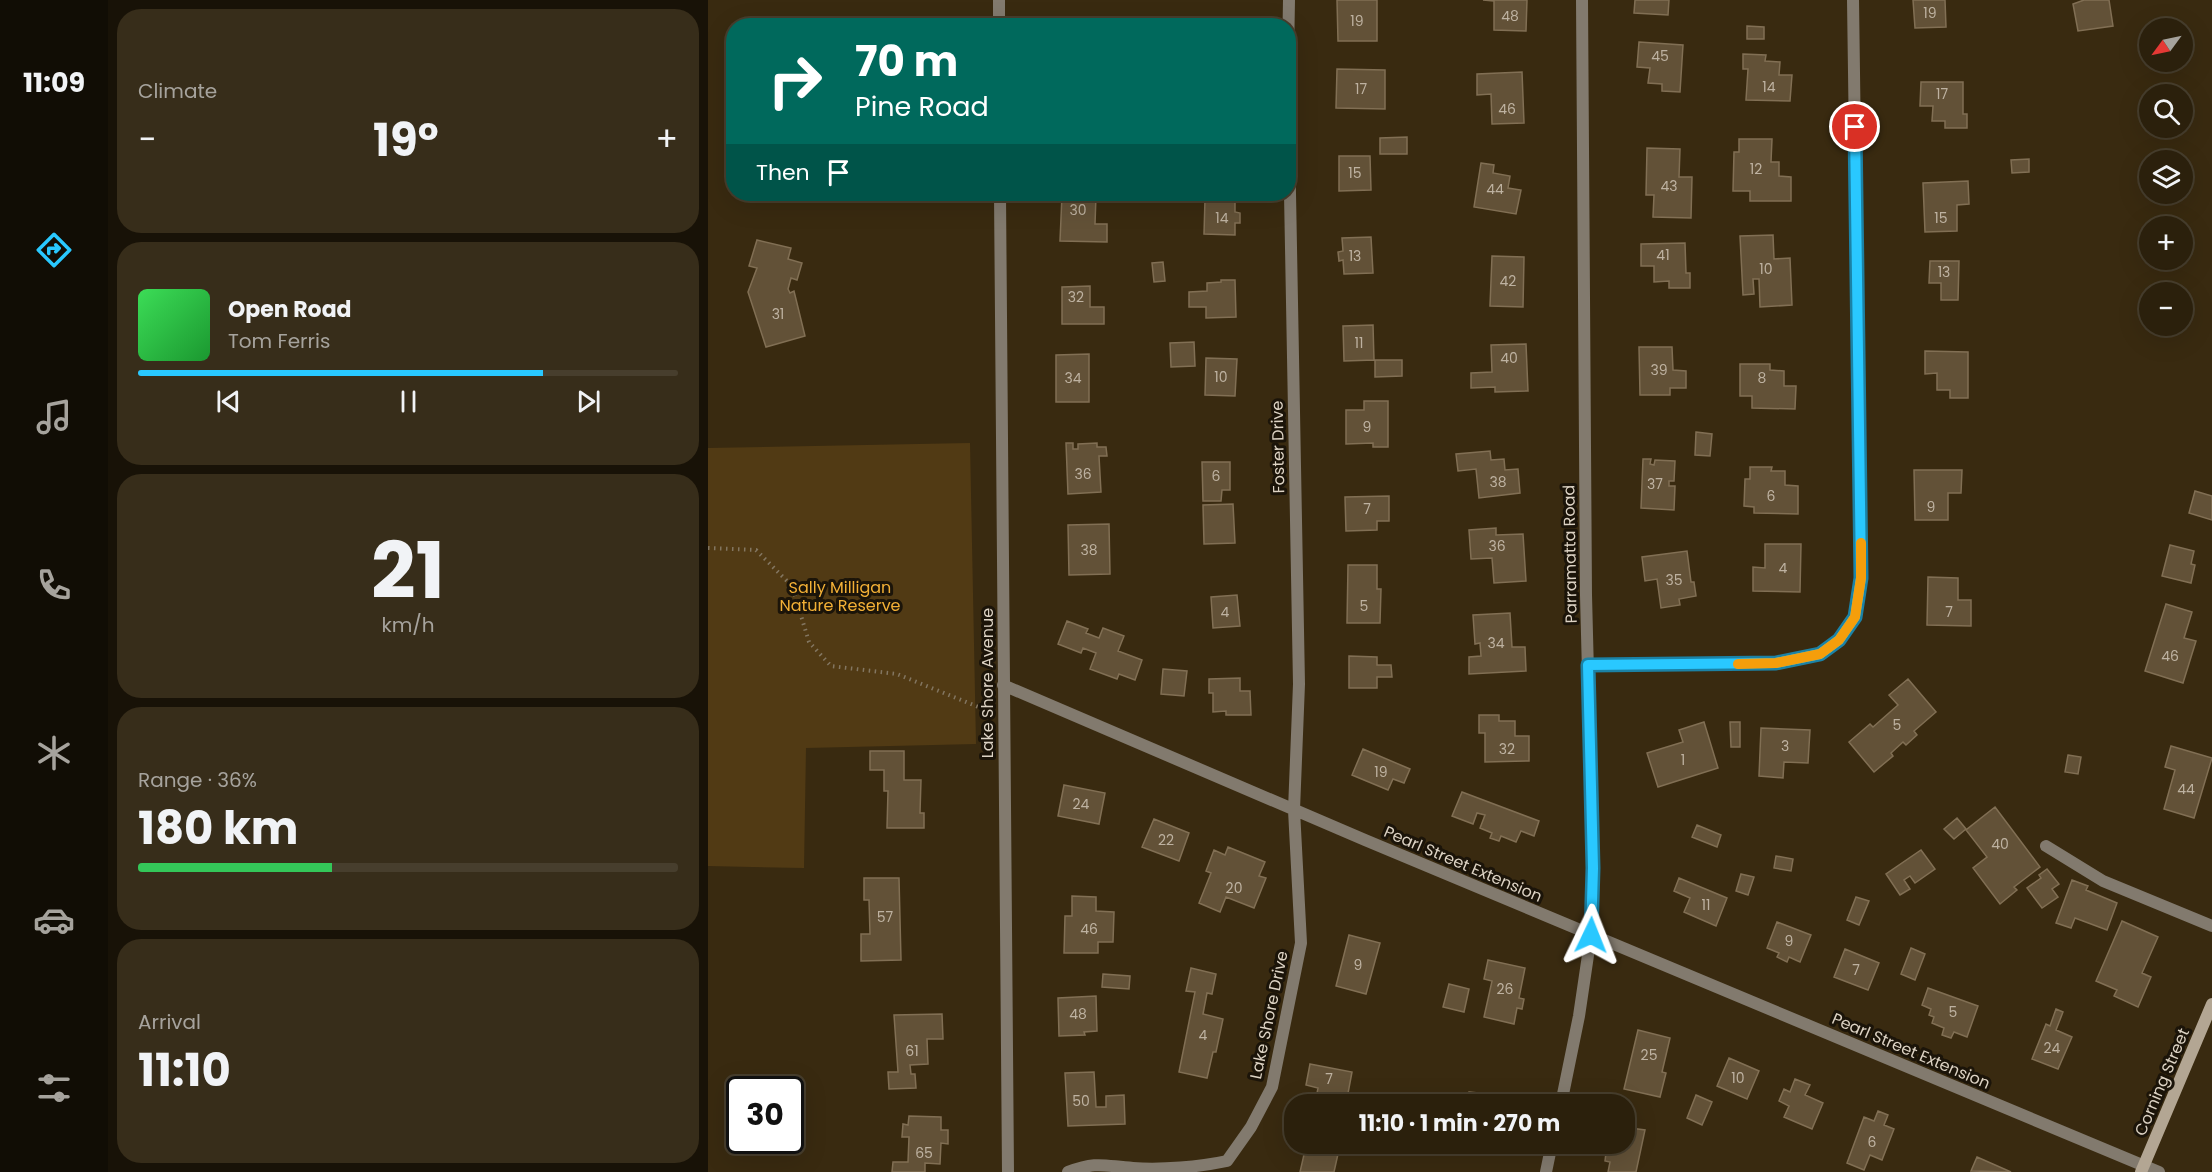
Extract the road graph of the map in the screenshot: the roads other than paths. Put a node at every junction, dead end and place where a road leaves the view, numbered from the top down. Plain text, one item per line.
1 (999, 0) edge
2 (1289, 0) edge
3 (1582, 0) edge
4 (1853, 0) edge
5 (999, 18) edge
6 (1289, 18) edge
7 (1000, 201) edge
8 (1290, 201) edge
9 (1588, 665) junction
10 (1003, 685) junction
11 (1294, 810) junction
12 (2046, 846) dead end
13 (2212, 927) edge
14 (1591, 935) junction
15 (2212, 1004) edge
16 (1562, 1094) edge
17 (1550, 1154) edge
18 (2143, 1169) edge
19 (1008, 1172) edge
20 (1068, 1172) edge
21 (1546, 1172) edge
22 (2159, 1172) edge

1 - 5 street
2 - 6 street
3 - 9 street, Parramatta Road
4 - 9 street
7 - 10 street, Lake Shore Avenue
8 - 11 street, Foster Drive
9 - 14 street, Parramatta Road
10 - 11 street, Pearl Street Extension
10 - 19 street, Lake Shore Avenue
11 - 14 street, Pearl Street Extension
11 - 20 street, Lake Shore Drive
12 - 13 street
14 - 16 street, Parramatta Road
14 - 18 street, Pearl Street Extension
15 - 18 street, Corning Street
17 - 21 street
18 - 22 street, Pearl Street Extension

